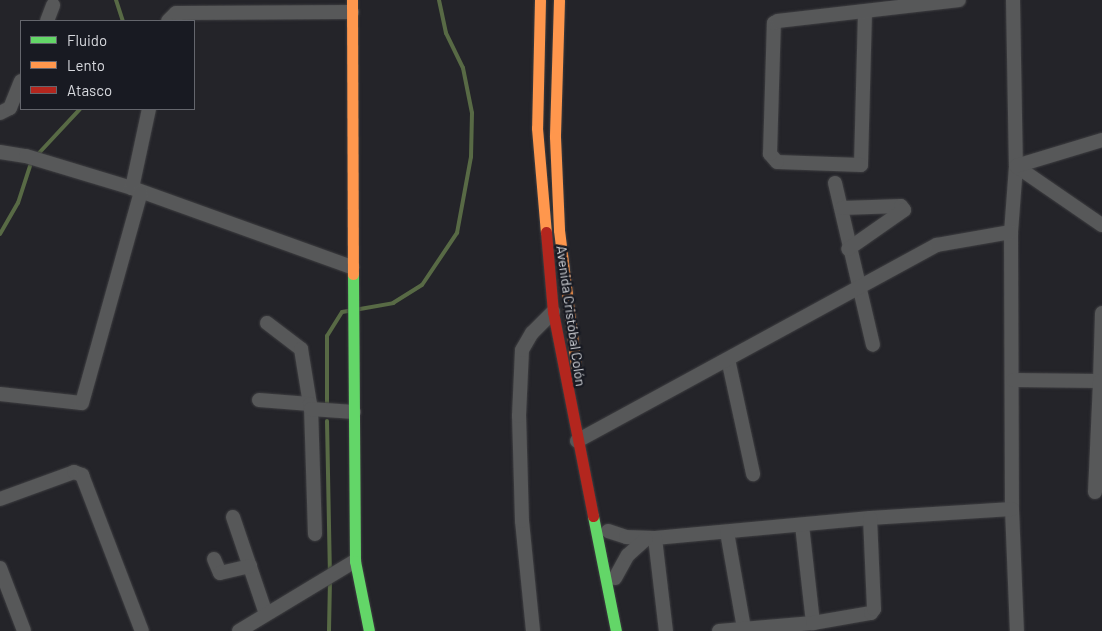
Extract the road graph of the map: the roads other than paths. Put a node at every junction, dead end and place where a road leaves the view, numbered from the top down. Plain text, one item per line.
1 (540, 0) edge
2 (559, 0) edge
3 (959, 0) edge
4 (1013, 0) edge
5 (53, 6) dead end
6 (352, 6) edge
7 (865, 12) junction
8 (46, 20) edge
9 (169, 20) edge
10 (20, 84) edge
11 (149, 110) edge
12 (0, 113) edge
13 (1102, 140) edge
14 (0, 152) edge
15 (1016, 166) junction
16 (834, 183) dead end
17 (136, 190) junction
18 (842, 208) junction
19 (1102, 225) edge
20 (1011, 232) junction
21 (848, 249) junction
22 (352, 267) junction
23 (859, 286) junction
24 (553, 312) junction
25 (1102, 313) edge
26 (267, 323) dead end
27 (873, 344) dead end
28 (728, 359) junction
29 (1013, 380) junction
30 (1100, 382) junction
31 (0, 394) edge
32 (259, 400) dead end
33 (310, 406) junction
34 (354, 412) junction
35 (582, 438) junction
36 (753, 474) dead end
37 (1095, 492) dead end
38 (0, 499) edge
39 (1012, 509) junction
40 (233, 517) dead end
41 (870, 518) junction
42 (802, 525) junction
43 (608, 531) junction
44 (727, 532) junction
45 (315, 534) dead end
46 (651, 538) junction
47 (214, 559) dead end
48 (355, 561) junction
49 (250, 566) junction
50 (0, 568) edge
51 (615, 578) junction
52 (266, 614) junction
53 (813, 623) junction
54 (744, 628) junction
55 (24, 631) edge
56 (142, 631) edge
57 (239, 631) edge
58 (369, 631) edge
59 (533, 631) edge
60 (616, 631) edge
61 (625, 631) edge
62 (666, 631) edge
63 (719, 631) edge
64 (1017, 631) edge

1 - 24 street, Avenida Cristóbal Colón
2 - 35 street, Avenida Cristóbal Colón
3 - 7 street
4 - 15 street
5 - 8 street
6 - 9 street
6 - 22 street
7 - 7 street
10 - 12 street
11 - 17 street
13 - 15 street
14 - 17 street
15 - 19 street
15 - 20 street
16 - 18 street
17 - 22 street
17 - 31 street
18 - 21 street
18 - 21 street
20 - 23 street
20 - 29 street
21 - 23 street
22 - 34 street
23 - 27 street
23 - 28 street
24 - 35 street, Avenida Cristóbal Colón
24 - 59 street
25 - 30 street
26 - 33 street
28 - 35 street
28 - 36 street
29 - 30 street
29 - 39 street
30 - 37 street
32 - 33 street
33 - 34 street
33 - 45 street
34 - 48 street
35 - 43 street, Avenida Cristóbal Colón
35 - 60 street, Avenida Cristóbal Colón
38 - 56 street
39 - 41 street
39 - 64 street
40 - 49 street
41 - 42 street
41 - 53 street
42 - 44 street
42 - 53 street
43 - 46 street
43 - 51 street, Avenida Cristóbal Colón
44 - 46 street
44 - 54 street
46 - 51 street
46 - 62 street
47 - 49 street
48 - 52 street
48 - 58 street
49 - 52 street
50 - 55 street
51 - 61 street, Avenida Cristóbal Colón
52 - 57 street
53 - 54 street
54 - 63 street

